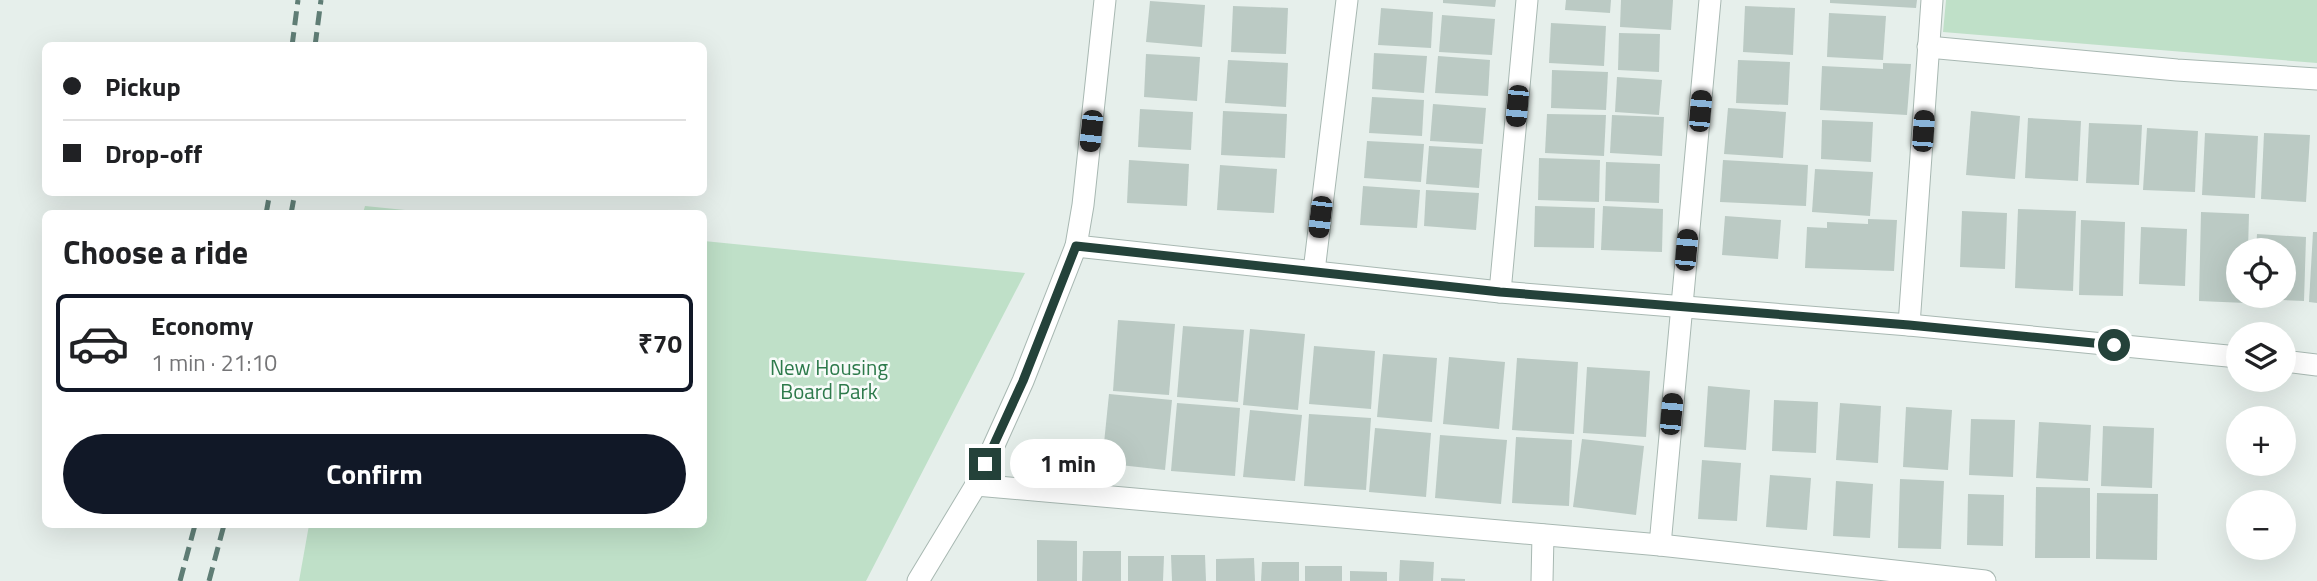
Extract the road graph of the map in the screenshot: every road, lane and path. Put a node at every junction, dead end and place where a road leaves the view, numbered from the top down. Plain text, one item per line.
1 (1105, 0) edge
2 (1347, 0) edge
3 (1527, 0) edge
4 (1710, 0) edge
5 (1932, 0) edge
6 (1928, 47) junction
7 (2317, 79) edge
8 (1076, 246) junction
9 (1314, 271) junction
10 (1500, 292) junction
11 (1681, 306) junction
12 (1909, 325) junction
13 (2226, 356) edge
14 (2296, 363) edge
15 (2317, 365) edge
16 (976, 485) junction
17 (1543, 535) junction
18 (1660, 545) junction
19 (918, 581) edge
20 (1542, 581) edge
21 (1985, 581) edge

1 - 8 street
2 - 9 street
3 - 10 street
4 - 11 street
5 - 6 street
6 - 7 street
6 - 12 street
8 - 9 street
8 - 16 street
9 - 10 street
10 - 11 street
11 - 12 street
11 - 18 street
12 - 13 street
14 - 15 street
16 - 17 street
16 - 19 street
17 - 18 street
17 - 20 street
18 - 21 street

